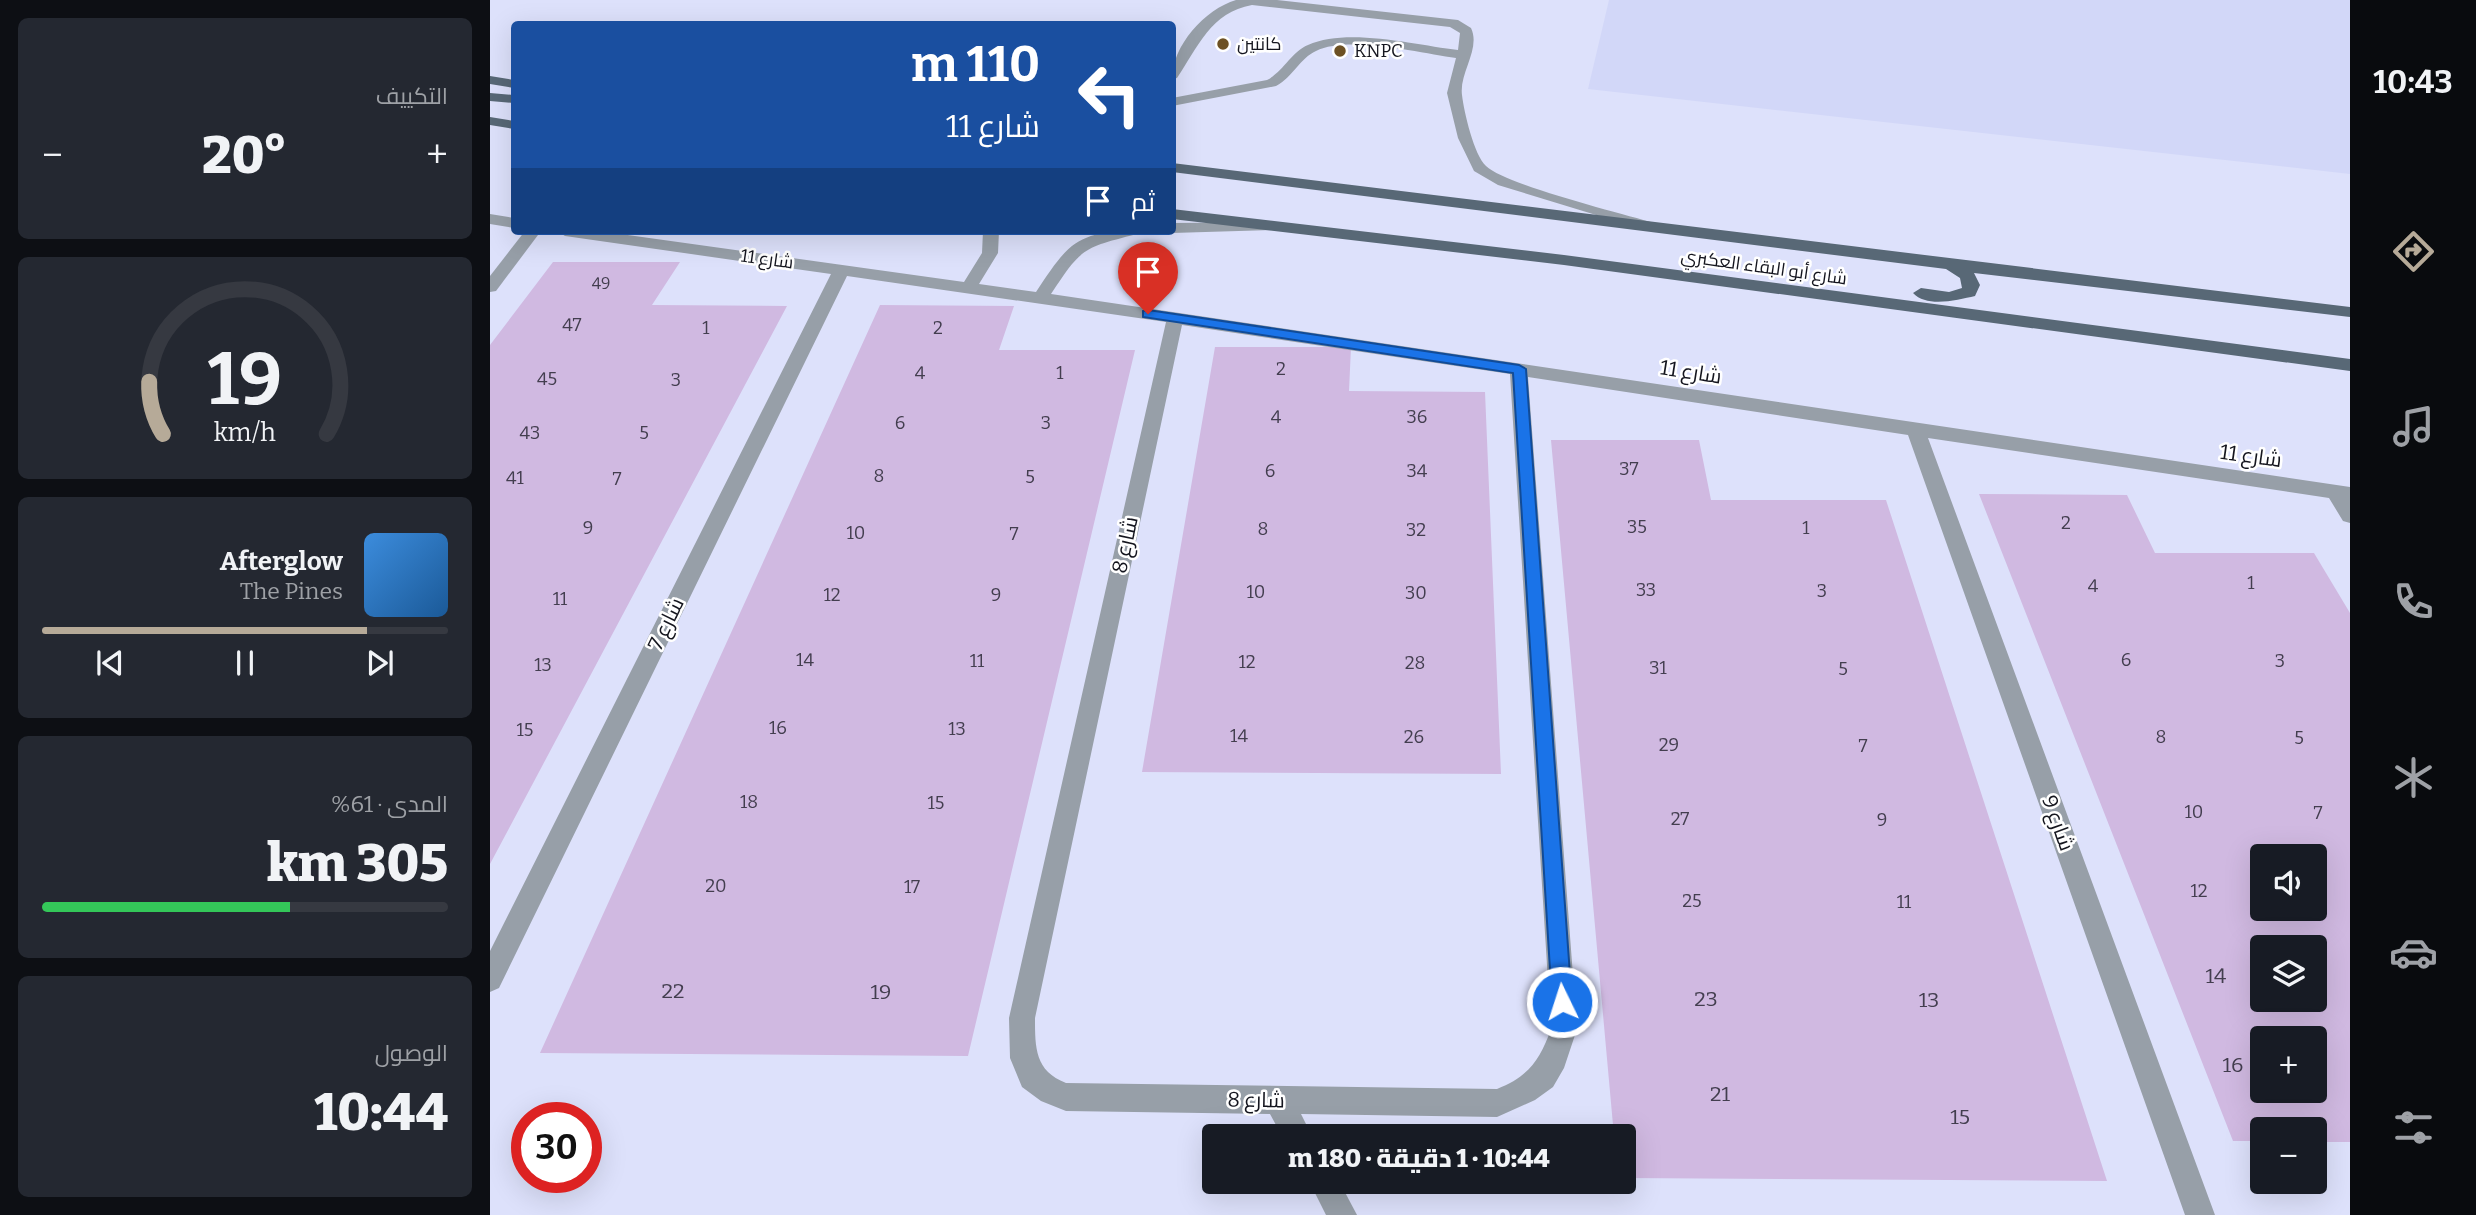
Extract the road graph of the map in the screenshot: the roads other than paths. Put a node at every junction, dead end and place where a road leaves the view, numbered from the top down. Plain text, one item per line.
1 (1463, 55) junction
2 (1176, 69) edge
3 (490, 80) edge
4 (511, 84) edge
5 (490, 97) edge
6 (511, 99) edge
7 (1176, 101) edge
8 (490, 121) edge
9 (511, 124) edge
10 (1176, 168) edge
11 (1176, 215) edge
12 (490, 219) edge
13 (511, 222) edge
14 (1271, 227) junction
15 (1176, 228) edge
16 (1653, 228) junction
17 (530, 235) edge
18 (594, 235) edge
19 (992, 235) edge
20 (1112, 235) edge
21 (1564, 260) junction
22 (1950, 265) junction
23 (842, 269) junction
24 (490, 287) edge
25 (968, 288) junction
26 (1040, 298) junction
27 (2350, 312) edge
28 (1175, 318) junction
29 (2350, 365) edge
30 (1519, 369) junction
31 (1916, 430) junction
32 (2342, 493) edge
33 (2350, 516) edge
34 (490, 979) edge
35 (1278, 1100) junction
36 (1291, 1124) edge
37 (1330, 1194) edge
38 (1342, 1215) edge
39 (2200, 1215) edge

1 - 2 street
1 - 7 street
1 - 16 street
3 - 4 main road
5 - 6 main road
8 - 9 main road
10 - 16 main road, شارع أبو البقاء العكبري
11 - 14 main road, شارع أبو البقاء العكبري
12 - 13 street
14 - 15 street
14 - 21 main road, شارع أبو البقاء العكبري
16 - 22 main road, شارع أبو البقاء العكبري
17 - 24 street
18 - 23 street, شارع 11
19 - 25 street
20 - 26 street
21 - 22 main road
21 - 29 main road, شارع أبو البقاء العكبري
22 - 27 main road, شارع أبو البقاء العكبري
23 - 25 street, شارع 11
23 - 34 street, شارع 7
25 - 26 street, شارع 11
26 - 28 street, شارع 11
28 - 30 street, شارع 11
28 - 35 street, شارع 8
30 - 31 street, شارع 11
30 - 35 street, شارع 8
31 - 32 street, شارع 11
31 - 39 street, شارع 9
32 - 33 street
35 - 36 street
37 - 38 street

